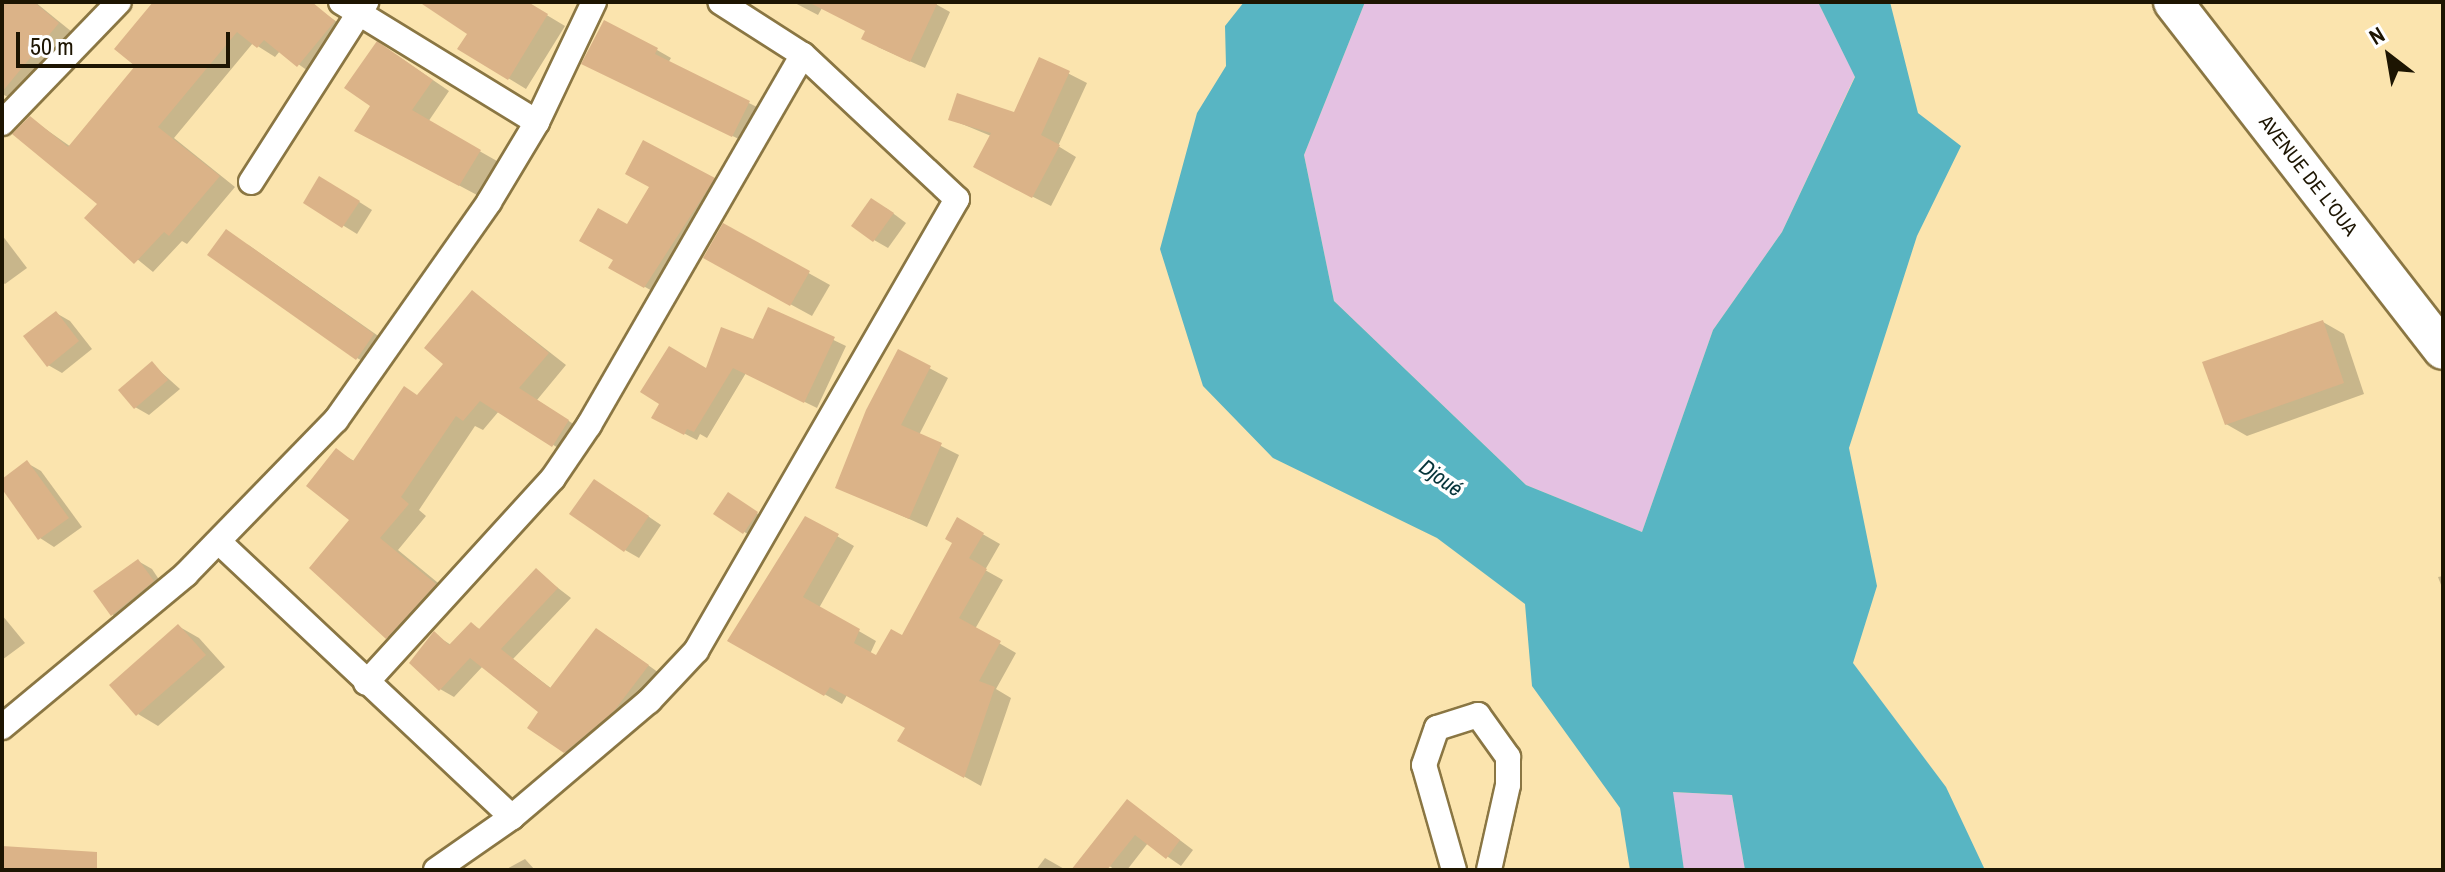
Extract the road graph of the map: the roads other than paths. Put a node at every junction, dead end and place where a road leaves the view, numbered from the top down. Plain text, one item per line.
1 (119, 2) edge
2 (594, 2) edge
3 (720, 2) edge
4 (2173, 2) edge
5 (355, 6) edge
6 (803, 55) junction
7 (537, 122) junction
8 (2, 123) edge
9 (251, 182) dead end
10 (2439, 341) edge
11 (219, 542) junction
12 (366, 683) junction
13 (2, 727) edge
14 (512, 817) junction
15 (436, 870) edge
16 (1454, 870) edge
17 (1489, 870) edge

1 - 8 street
2 - 7 street
3 - 6 street
4 - 10 main road, AVENUE DE L'OUA
5 - 7 street
5 - 9 street
6 - 12 street
6 - 14 street
7 - 11 street
11 - 12 street
11 - 13 street
12 - 14 street
14 - 15 street
16 - 17 street

